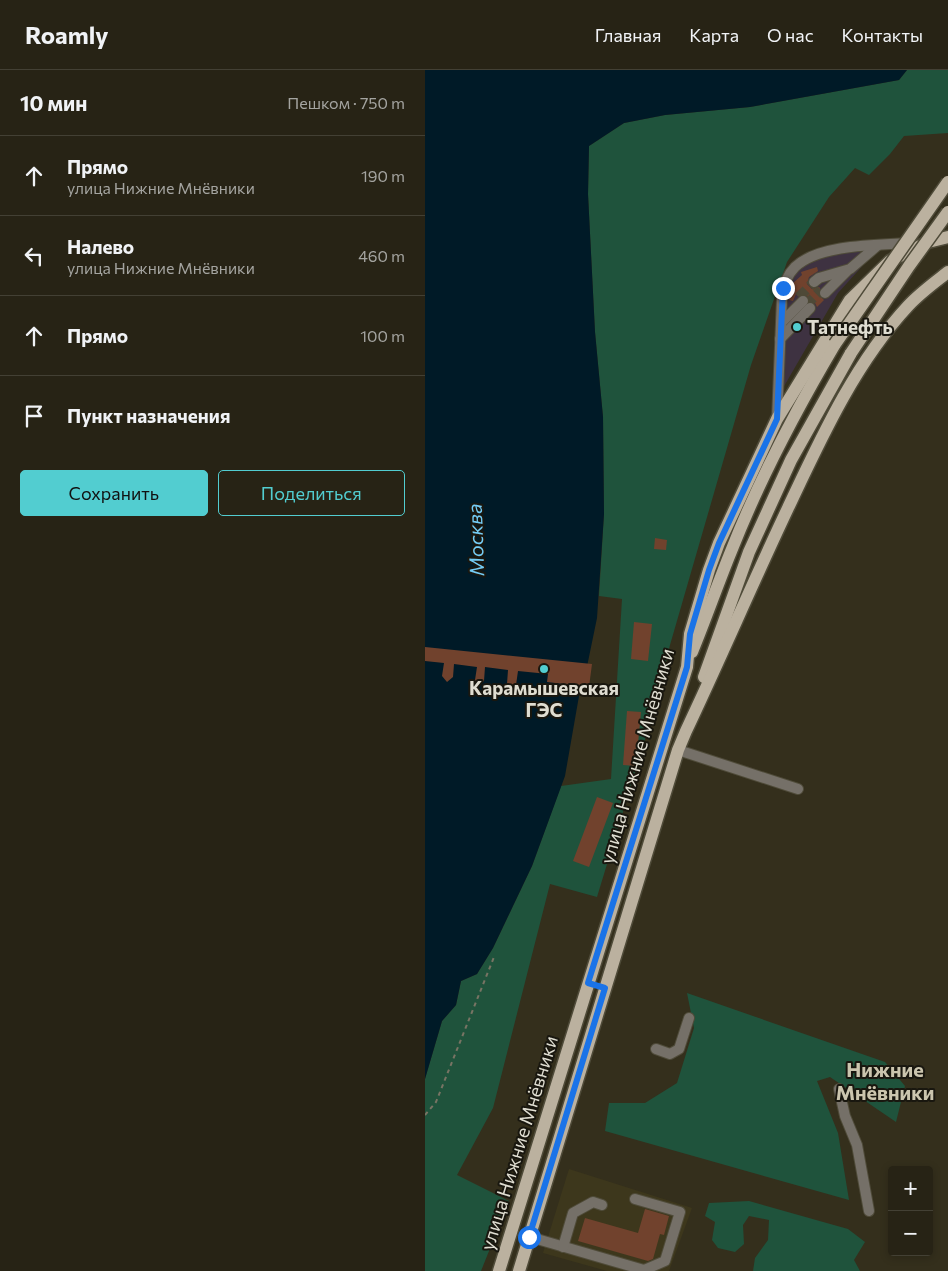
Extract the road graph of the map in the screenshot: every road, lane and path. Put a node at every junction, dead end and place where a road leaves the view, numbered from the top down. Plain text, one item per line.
1 (948, 182) edge
2 (948, 212) edge
3 (948, 237) edge
4 (928, 242) junction
5 (878, 245) junction
6 (850, 269) junction
7 (948, 272) edge
8 (780, 331) junction
9 (777, 419) junction
10 (687, 667) junction
11 (686, 731) junction
12 (678, 750) junction
13 (798, 789) dead end
14 (493, 957) dead end
15 (588, 983) junction
16 (605, 988) junction
17 (689, 1018) dead end
18 (656, 1049) dead end
19 (839, 1089) dead end
20 (425, 1116) edge
21 (635, 1199) dead end
22 (602, 1205) dead end
23 (869, 1211) dead end
24 (529, 1237) junction
25 (563, 1247) junction
26 (499, 1271) edge
27 (519, 1271) edge

1 - 10 main road, bridge
2 - 11 main road, bridge
3 - 4 main road, улица Нижние Мнёвники
4 - 5 street
4 - 9 main road, улица Нижние Мнёвники
5 - 6 street
5 - 8 street
6 - 6 street
7 - 11 main road, улица Нижние Мнёвники
8 - 8 street
8 - 9 street
9 - 10 main road, улица Нижние Мнёвники
10 - 15 main road, улица Нижние Мнёвники
11 - 12 main road, улица Нижние Мнёвники
12 - 13 street
12 - 16 main road, улица Нижние Мнёвники
14 - 20 path
15 - 16 street
15 - 26 main road, улица Нижние Мнёвники
16 - 24 main road, улица Нижние Мнёвники
17 - 18 street
19 - 23 street
21 - 25 street
22 - 25 street
24 - 25 street
24 - 27 main road, улица Нижние Мнёвники

